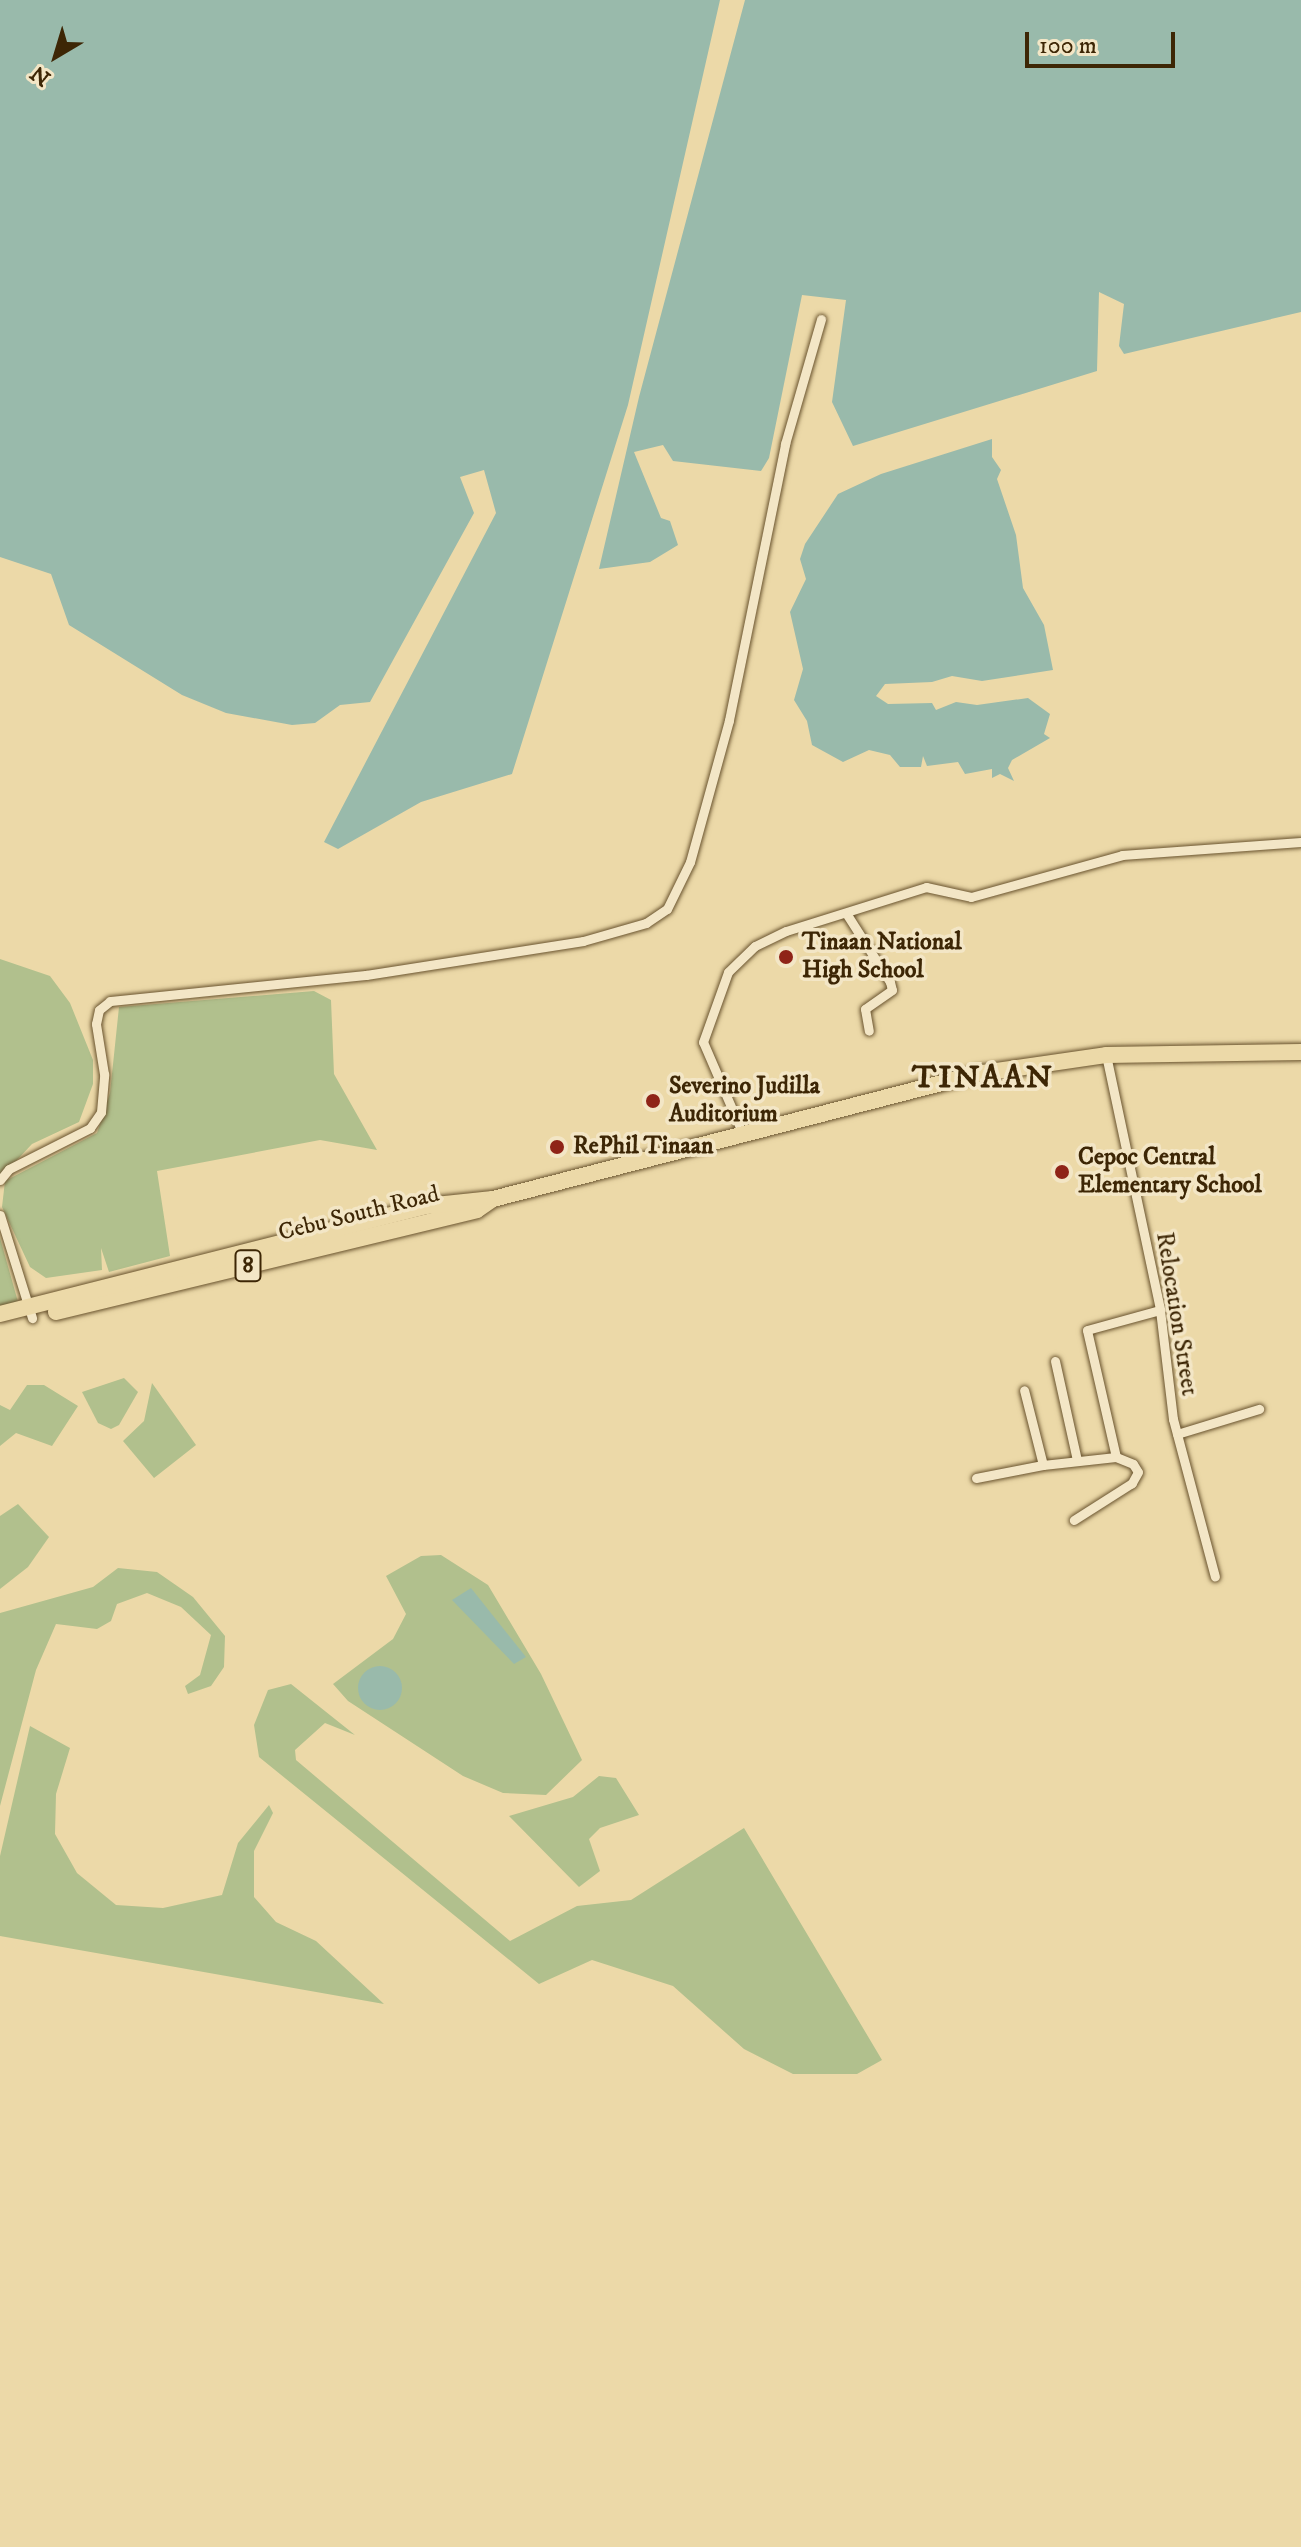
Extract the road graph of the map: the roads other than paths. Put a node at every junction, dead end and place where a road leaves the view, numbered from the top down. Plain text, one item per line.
1 (821, 319) dead end
2 (1301, 842) edge
3 (846, 913) junction
4 (869, 1031) dead end
5 (1301, 1052) edge
6 (1106, 1055) junction
7 (742, 1132) junction
8 (0, 1180) edge
9 (0, 1215) edge
10 (1160, 1310) junction
11 (31, 1312) junction
12 (0, 1314) edge
13 (0, 1326) edge
14 (1055, 1361) dead end
15 (1024, 1390) dead end
16 (1259, 1409) dead end
17 (1177, 1434) junction
18 (1116, 1457) junction
19 (1077, 1460) junction
20 (1043, 1465) junction
21 (976, 1478) dead end
22 (1074, 1520) dead end
23 (1215, 1577) dead end

1 - 8 street
2 - 3 street
3 - 4 street
3 - 7 street
5 - 6 highway, 8
6 - 7 highway, 8
6 - 10 street, Relocation Street
7 - 11 highway, Cebu South Road / 8
9 - 11 street
10 - 17 street, Relocation Street
10 - 18 street
11 - 12 highway, Cebu South Road / 8
11 - 13 highway, Cebu South Road / 8
14 - 19 street
15 - 20 street
16 - 17 street
17 - 23 street, Relocation Street
18 - 19 street
18 - 22 street
19 - 20 street
20 - 21 street

